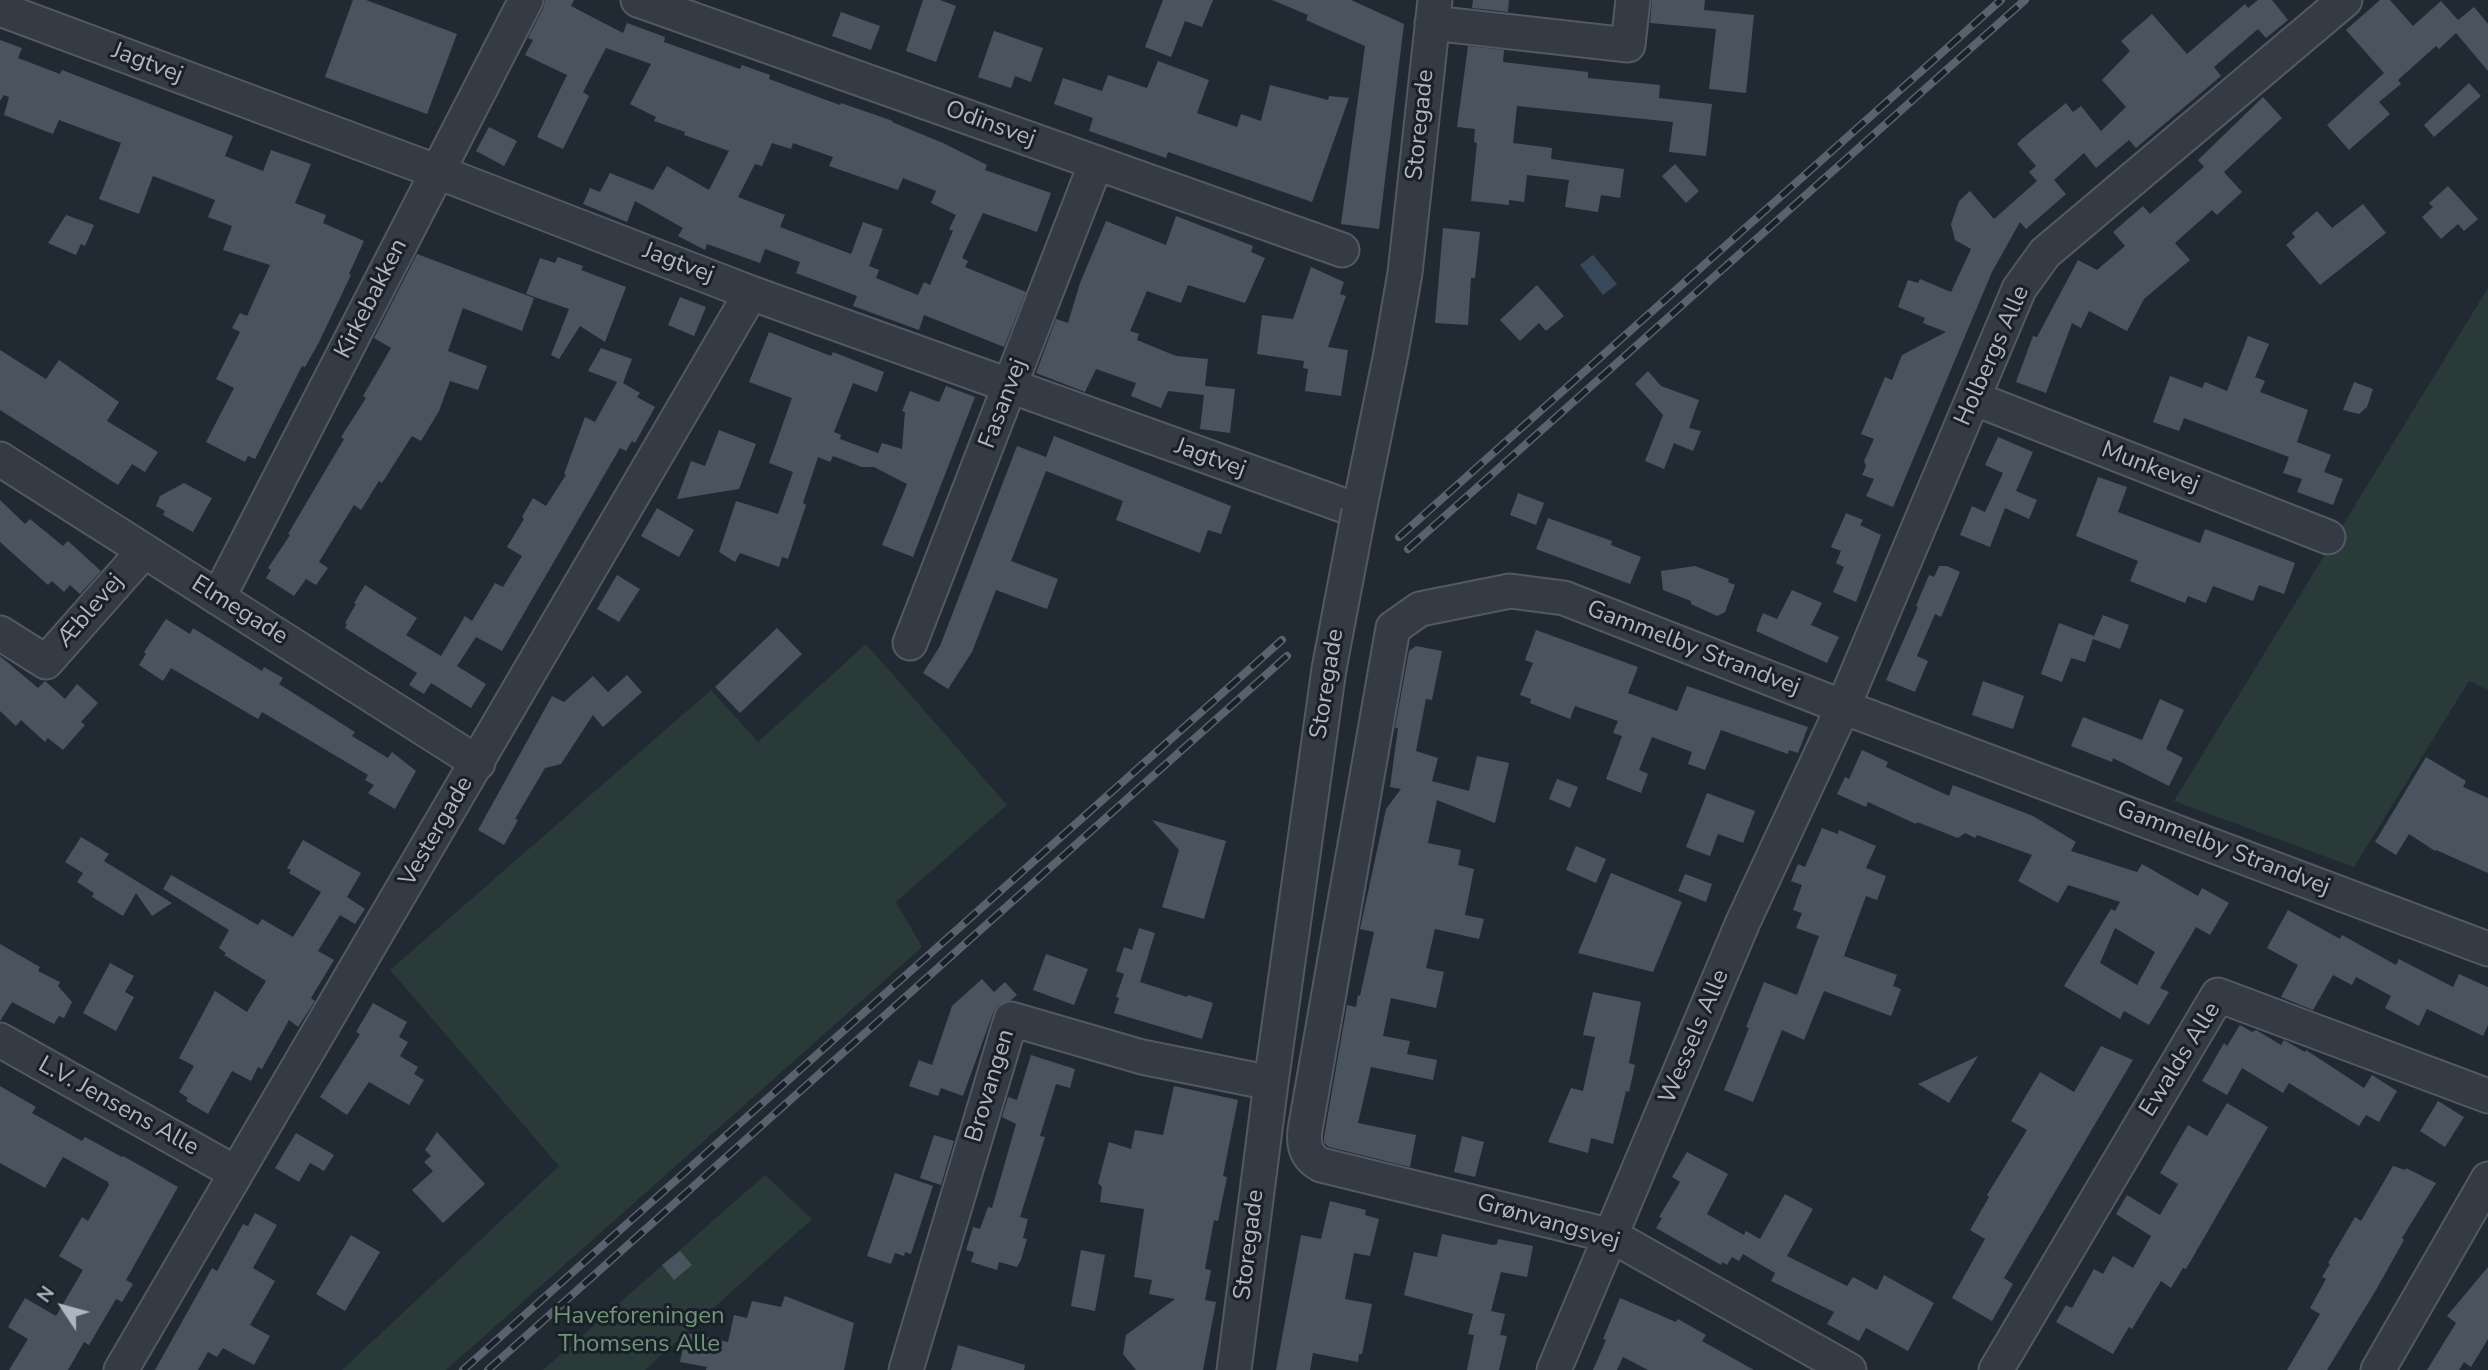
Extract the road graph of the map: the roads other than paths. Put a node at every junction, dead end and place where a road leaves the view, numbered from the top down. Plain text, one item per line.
1 (526, 0) edge
2 (638, 0) edge
3 (1633, 0) edge
4 (2345, 0) edge
5 (1431, 7) edge
6 (0, 9) edge
7 (1096, 163) junction
8 (438, 172) junction
9 (1342, 250) dead end
10 (751, 293) junction
11 (1011, 387) junction
12 (1973, 398) junction
13 (0, 459) edge
14 (1359, 511) junction
15 (2328, 537) dead end
16 (144, 551) junction
17 (218, 598) junction
18 (0, 633) edge
19 (910, 643) dead end
20 (1843, 707) junction
21 (478, 763) junction
22 (2488, 949) edge
23 (0, 1040) edge
24 (1271, 1083) junction
25 (2488, 1096) edge
26 (1307, 1152) joint
27 (236, 1173) junction
28 (2488, 1179) edge
29 (1612, 1236) junction
30 (121, 1370) edge
31 (906, 1370) edge
32 (1234, 1370) edge
33 (1554, 1370) edge
34 (1849, 1370) edge
35 (1996, 1370) edge
36 (2378, 1370) edge

1 - 8 street, Kirkebakken
2 - 7 street, Odinsvej
3 - 5 street
4 - 12 street, Holbergs Alle
5 - 14 street, Storegade
6 - 8 street, Jagtvej
7 - 9 street, Odinsvej
7 - 11 street, Fasanvej
8 - 10 street, Jagtvej
8 - 17 street, Kirkebakken
10 - 11 street, Jagtvej
10 - 21 street, Vestergade
11 - 14 street, Jagtvej
11 - 19 street, Fasanvej
12 - 15 street, Munkevej
12 - 20 street, Holbergs Alle
13 - 16 street, Elmegade
14 - 24 street, Storegade, bridge
16 - 17 street, Elmegade
16 - 18 street, Æblevej
17 - 21 street, Elmegade
20 - 22 street, Gammelby Strandvej
20 - 26 street, Gammelby Strandvej
20 - 29 street, Wessels Alle
21 - 27 street, Vestergade
23 - 27 street, L.V. Jensens Alle
24 - 31 street, Brovangen
24 - 32 street, Storegade
25 - 35 street, Ewalds Alle
26 - 29 street, Grønvangsvej
27 - 30 street, Vestergade
28 - 36 street
29 - 33 street, Wessels Alle
29 - 34 street, Grønvangsvej

